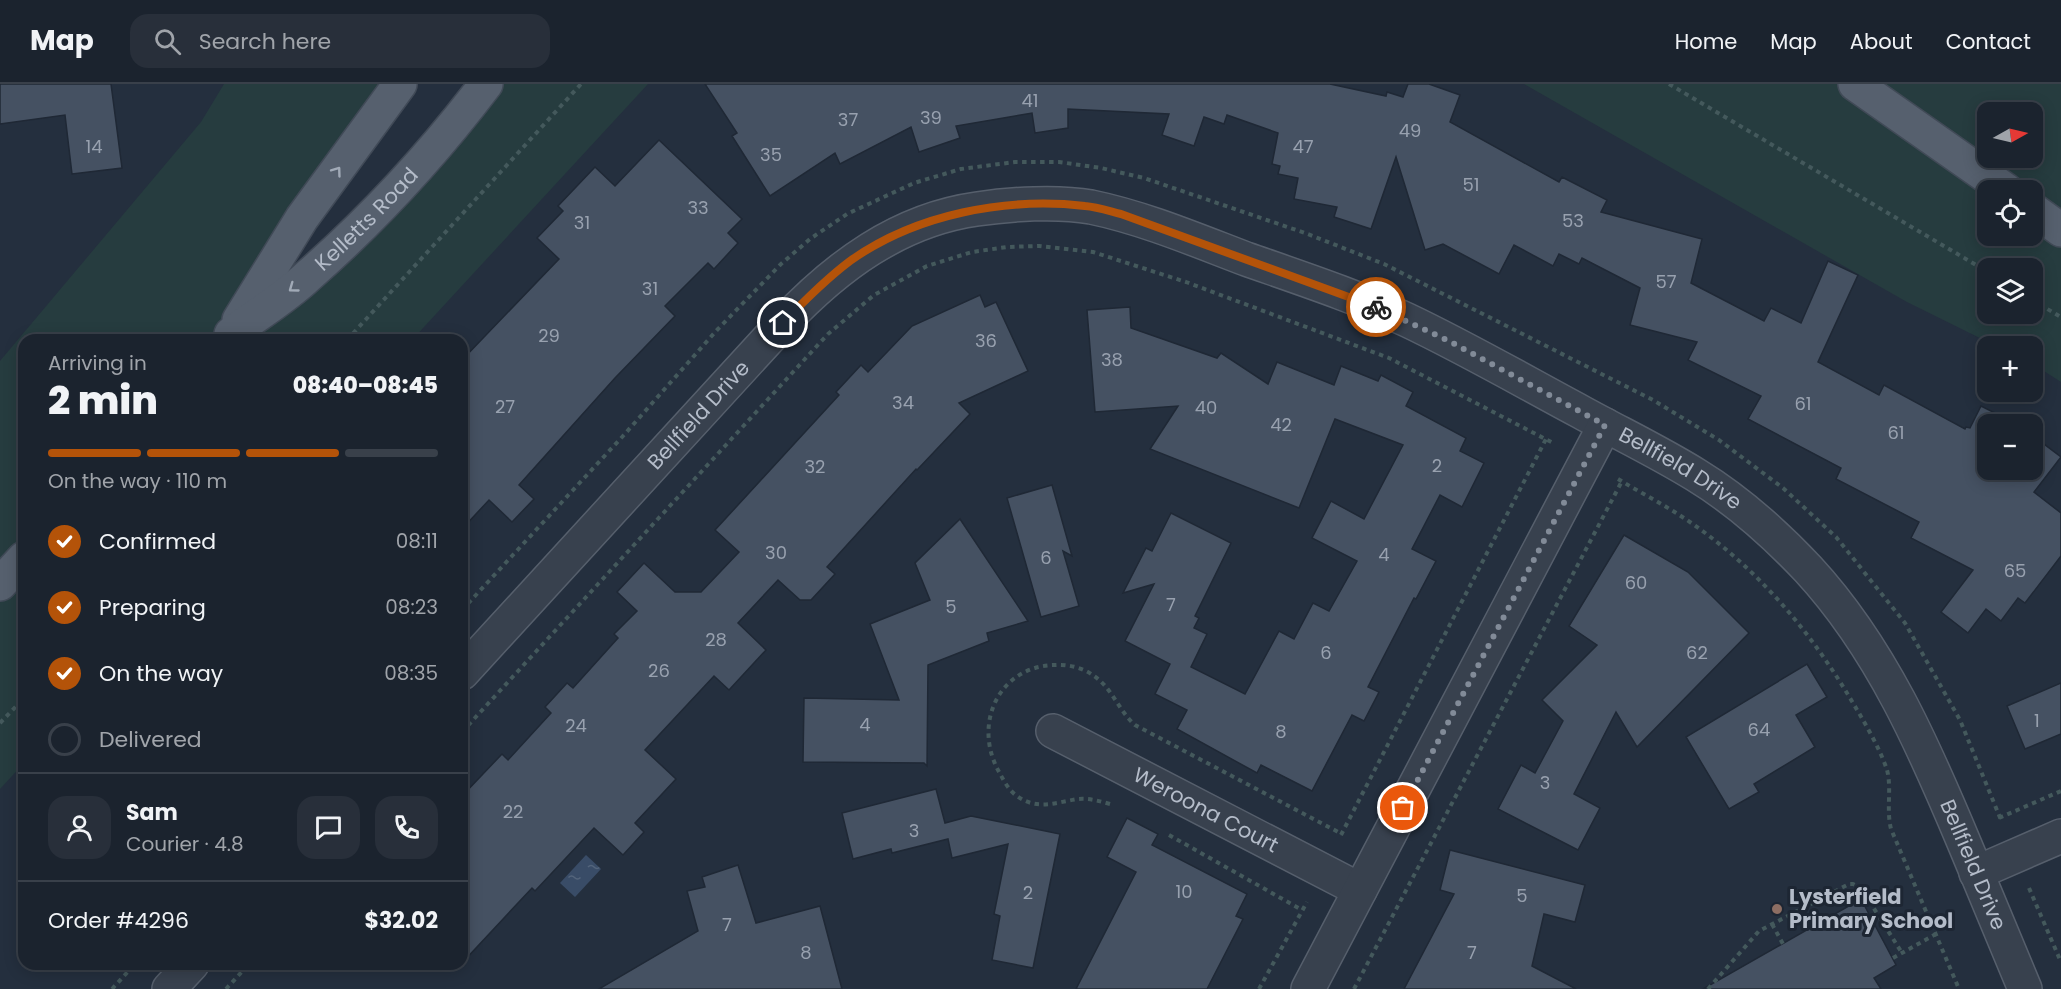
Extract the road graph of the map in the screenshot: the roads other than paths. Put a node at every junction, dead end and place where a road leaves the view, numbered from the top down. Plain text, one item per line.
1 (400, 84) edge
2 (486, 84) edge
3 (1855, 84) edge
4 (1992, 180) edge
5 (2043, 217) edge
6 (2061, 230) edge
7 (230, 334) edge
8 (232, 334) edge
9 (1605, 425) junction
10 (18, 564) edge
11 (0, 584) edge
12 (468, 667) edge
13 (1053, 731) dead end
14 (2061, 836) edge
15 (1976, 873) junction
16 (1360, 890) junction
17 (186, 970) edge
18 (169, 989) edge
19 (1308, 989) edge
20 (2025, 989) edge

7 -> 1 main road, Kelletts Road
2 -> 8 main road, Kelletts Road
3 - 4 main road
5 - 6 main road
9 - 12 street, Bellfield Drive
9 - 15 street, Bellfield Drive
9 - 16 street
10 - 11 main road
13 - 16 street, Weroona Court
14 - 15 street
15 - 20 street, Bellfield Drive
16 - 19 street
17 - 18 street

